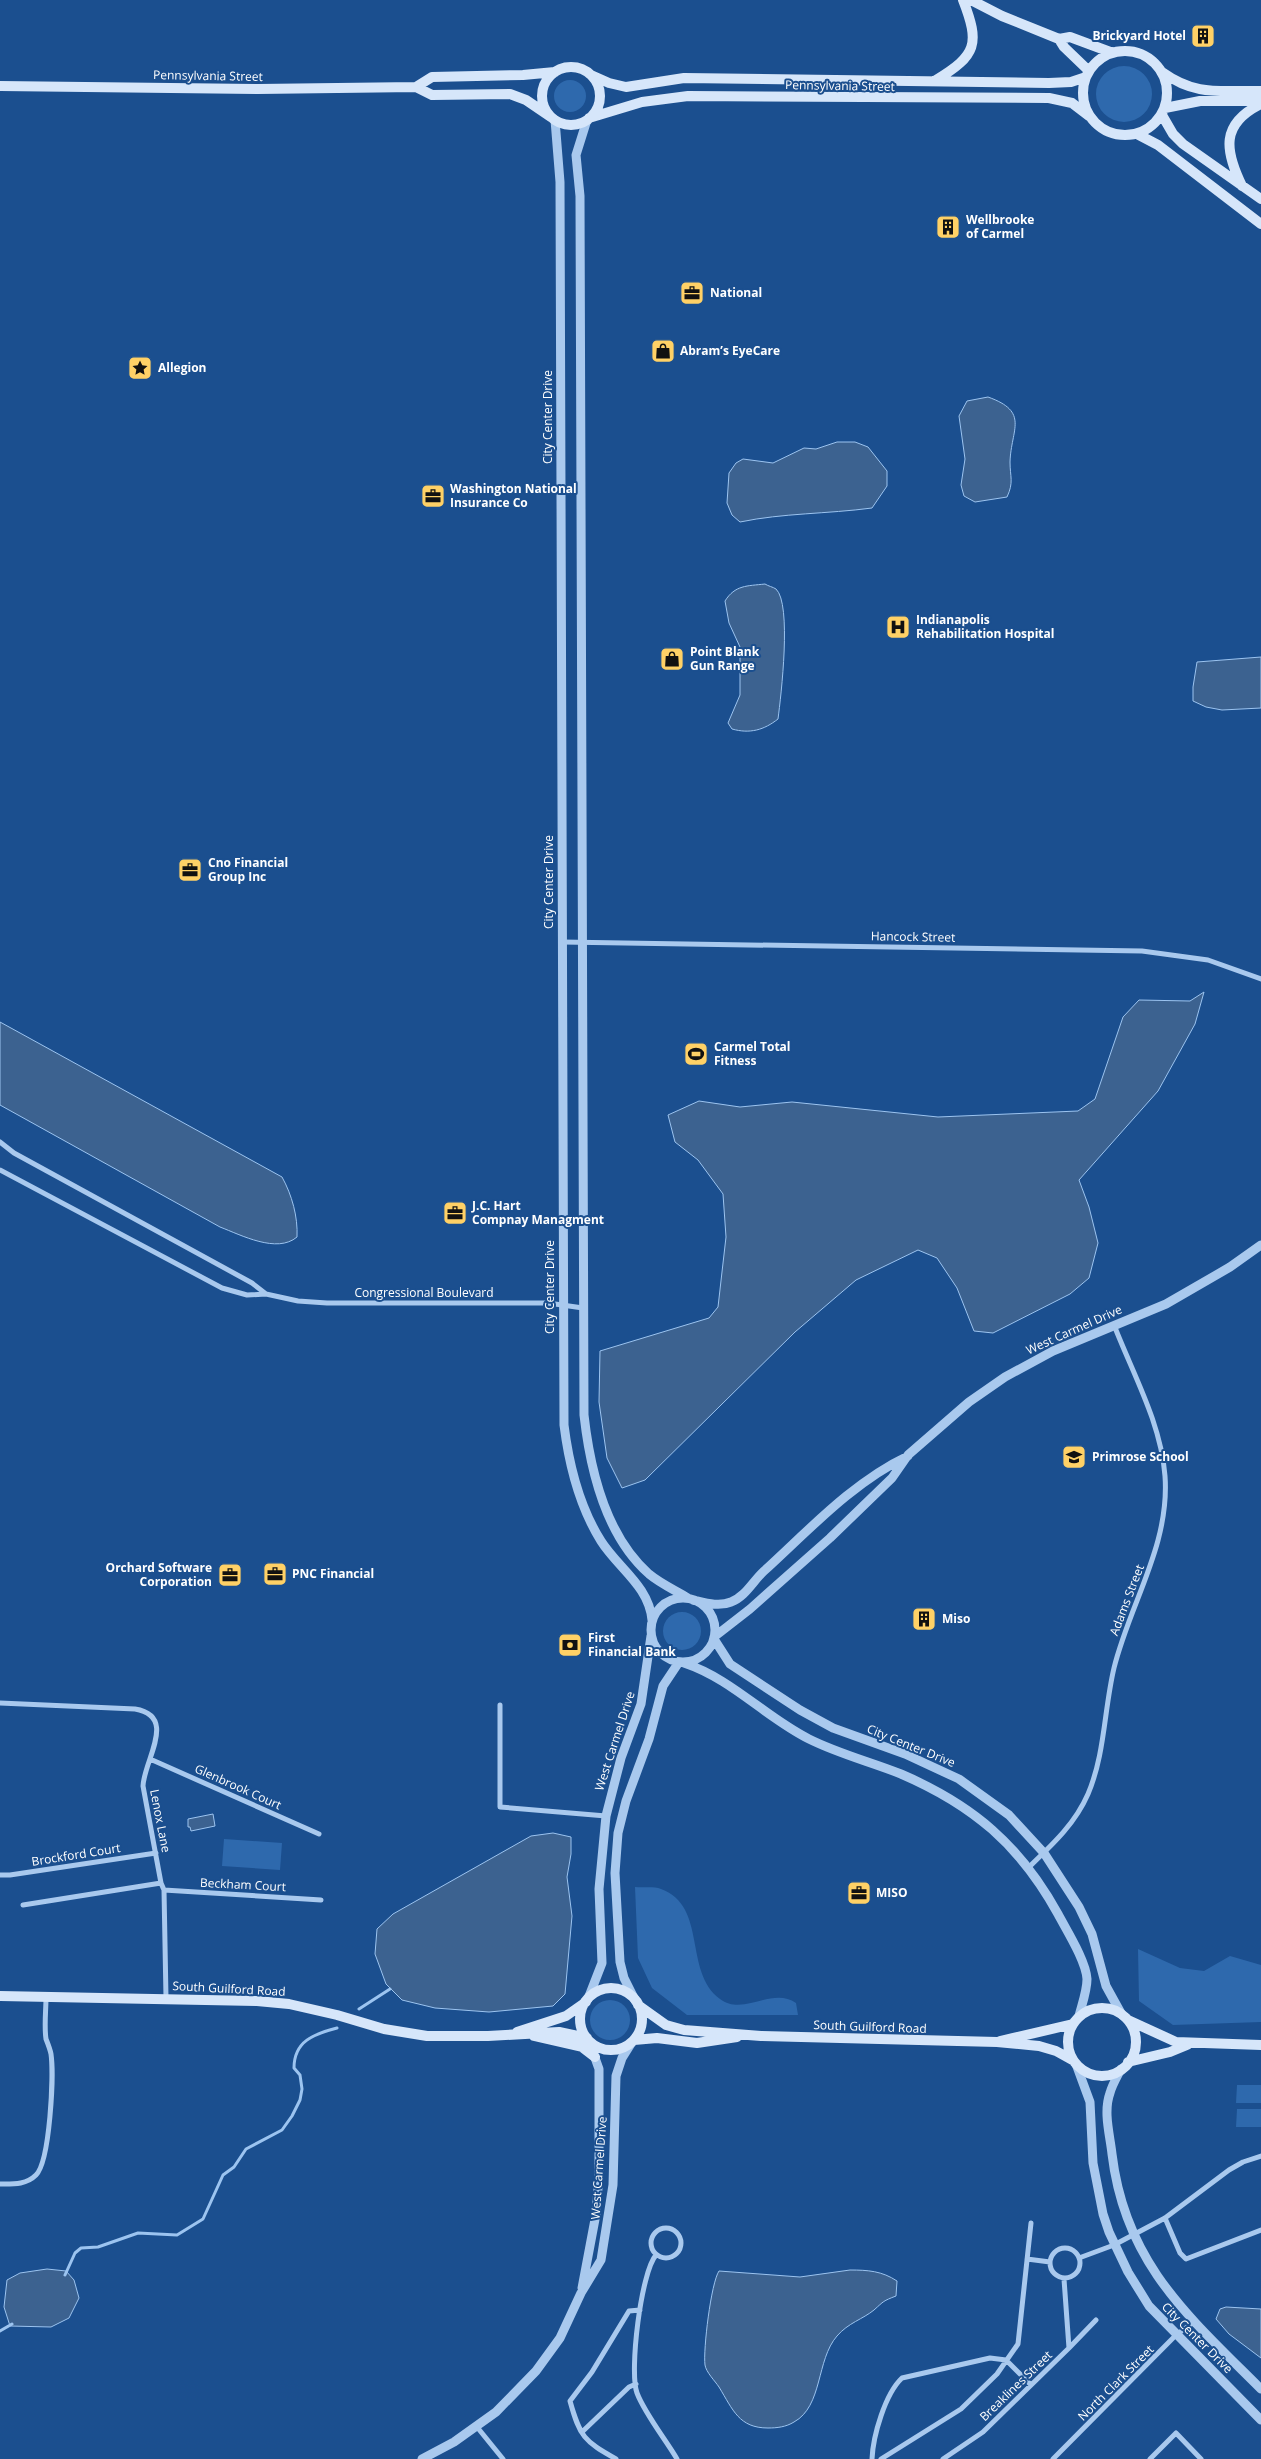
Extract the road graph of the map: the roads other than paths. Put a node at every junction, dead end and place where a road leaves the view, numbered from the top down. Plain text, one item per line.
1 (963, 0) edge
2 (971, 0) edge
3 (1059, 39) junction
4 (1113, 53) junction
5 (1161, 71) junction
6 (555, 72) junction
7 (1087, 74) junction
8 (591, 75) junction
9 (935, 81) junction
10 (0, 86) edge
11 (416, 87) junction
12 (1261, 91) edge
13 (1261, 103) edge
14 (1164, 112) junction
15 (1089, 116) junction
16 (553, 118) junction
17 (588, 119) junction
18 (1137, 134) junction
19 (1243, 187) junction
20 (1261, 199) edge
21 (1261, 224) edge
22 (562, 942) junction
23 (582, 942) junction
24 (1261, 979) edge
25 (0, 1142) edge
26 (0, 1170) edge
27 (1261, 1245) edge
28 (266, 1294) junction
29 (563, 1306) junction
30 (583, 1308) junction
31 (1114, 1325) junction
32 (908, 1456) junction
33 (691, 1599) junction
34 (652, 1620) junction
35 (651, 1636) junction
36 (714, 1638) junction
37 (682, 1663) junction
38 (0, 1703) edge
39 (500, 1705) dead end
40 (150, 1760) junction
41 (606, 1816) junction
42 (319, 1834) dead end
43 (156, 1853) junction
44 (1044, 1853) junction
45 (1029, 1867) junction
46 (0, 1875) edge
47 (161, 1883) junction
48 (164, 1890) junction
49 (321, 1900) dead end
50 (23, 1905) dead end
51 (0, 1996) edge
52 (46, 1996) junction
53 (166, 1998) junction
54 (587, 2000) junction
55 (637, 2004) junction
56 (1124, 2017) junction
57 (1076, 2020) junction
58 (512, 2035) junction
59 (531, 2035) junction
60 (743, 2035) junction
61 (588, 2039) junction
62 (633, 2041) junction
63 (997, 2042) junction
64 (1188, 2044) junction
65 (1261, 2045) edge
66 (596, 2057) junction
67 (1075, 2062) junction
68 (1124, 2066) junction
69 (1261, 2156) edge
70 (0, 2184) edge
71 (1165, 2218) junction
72 (1031, 2223) dead end
73 (1261, 2230) edge
74 (1133, 2234) junction
75 (1114, 2245) junction
76 (656, 2256) junction
77 (1079, 2258) junction
78 (1027, 2259) junction
79 (1050, 2262) junction
80 (1064, 2279) junction
81 (581, 2293) junction
82 (640, 2310) junction
83 (1096, 2320) dead end
84 (1194, 2322) junction
85 (1176, 2335) junction
86 (1069, 2348) junction
87 (1006, 2360) junction
88 (636, 2384) junction
89 (1031, 2385) junction
90 (1261, 2389) edge
91 (1261, 2420) edge
92 (477, 2427) junction
93 (582, 2432) junction
94 (422, 2459) edge
95 (504, 2459) edge
96 (616, 2459) edge
97 (677, 2459) edge
98 (872, 2459) edge
99 (881, 2459) edge
100 (943, 2459) edge
101 (1053, 2459) edge
102 (1150, 2459) edge
103 (1201, 2459) edge

1 - 9 main road
2 - 3 main road
3 - 4 main road
3 - 7 main road
4 - 5 main road
4 - 7 main road
5 - 12 main road
5 - 14 main road
6 - 8 main road
6 - 11 main road, Pennsylvania Street
6 - 16 main road
7 - 9 main road, Pennsylvania Street
7 - 15 main road
8 - 9 main road, Pennsylvania Street
8 - 17 main road
10 - 11 main road, Pennsylvania Street
11 - 16 main road, Pennsylvania Street
13 - 14 main road
13 - 19 main road
14 - 18 main road
14 - 19 main road
15 - 17 main road, Pennsylvania Street
15 - 18 main road
16 - 17 main road
16 - 22 street, City Center Drive
17 - 23 street
18 - 21 main road
19 - 20 main road
22 - 23 street, Hancock Street
22 - 29 street, City Center Drive
23 - 24 street, Hancock Street
23 - 30 street
25 - 28 street, Congressional Boulevard
26 - 28 street, Congressional Boulevard
27 - 31 street, West Carmel Drive
28 - 29 street, Congressional Boulevard
29 - 30 street, Congressional Boulevard
29 - 34 street, City Center Drive
30 - 33 street
31 - 32 street, West Carmel Drive
31 - 44 street, Adams Street
32 - 33 street, West Carmel Drive
32 - 36 street, West Carmel Drive
33 - 34 street
33 - 36 street
34 - 35 street
35 - 37 street
35 - 41 street, West Carmel Drive
36 - 37 street
36 - 44 street, City Center Drive
37 - 45 street
37 - 55 street
38 - 40 street, Lenox Lane
39 - 41 street
40 - 42 street, Glenbrook Court
40 - 43 street, Lenox Lane
41 - 54 street, West Carmel Drive
43 - 46 street, Brockford Court
43 - 47 street, Lenox Lane
44 - 45 street, Adams Street
44 - 56 street, City Center Drive
45 - 57 street
47 - 48 street, Lenox Lane
47 - 50 street
48 - 49 street, Beckham Court
48 - 53 street, Lenox Lane
51 - 52 main road, South Guilford Road
52 - 53 main road, South Guilford Road
52 - 70 street
53 - 58 main road, South Guilford Road
54 - 55 main road
54 - 58 main road, South Guilford Road
54 - 61 main road
55 - 60 main road, South Guilford Road
55 - 62 main road
56 - 57 main road
56 - 64 main road
56 - 68 main road
57 - 63 main road, South Guilford Road
57 - 67 main road
58 - 59 main road, South Guilford Road
59 - 61 main road, South Guilford Road
59 - 66 main road
60 - 62 main road, South Guilford Road
60 - 63 main road, South Guilford Road
61 - 62 main road
61 - 66 street, West Carmel Drive
62 - 81 street, West Carmel Drive
63 - 67 main road, South Guilford Road
64 - 65 main road
64 - 68 main road
66 - 81 street, West Carmel Drive
67 - 68 main road
67 - 75 street, City Center Drive
68 - 74 street, City Center Drive
69 - 71 street
71 - 73 street
71 - 74 street
72 - 78 street
74 - 75 street
74 - 84 street, City Center Drive
75 - 77 street
75 - 85 street, City Center Drive
76 - 76 street
76 - 82 street
77 - 79 street
77 - 80 street
78 - 79 street
78 - 87 street
79 - 80 street
80 - 86 street, Breaklines Street
81 - 92 street, West Carmel Drive
82 - 88 street
82 - 93 street
83 - 86 street
84 - 85 street, North Clark Street
84 - 90 street, City Center Drive
85 - 91 street, City Center Drive
85 - 101 street, North Clark Street
86 - 89 street, Breaklines Street
87 - 89 street
87 - 98 street
87 - 99 street
88 - 93 street
88 - 97 street
89 - 100 street, Breaklines Street
92 - 94 street, West Carmel Drive
92 - 95 street
93 - 96 street
102 - 103 street

